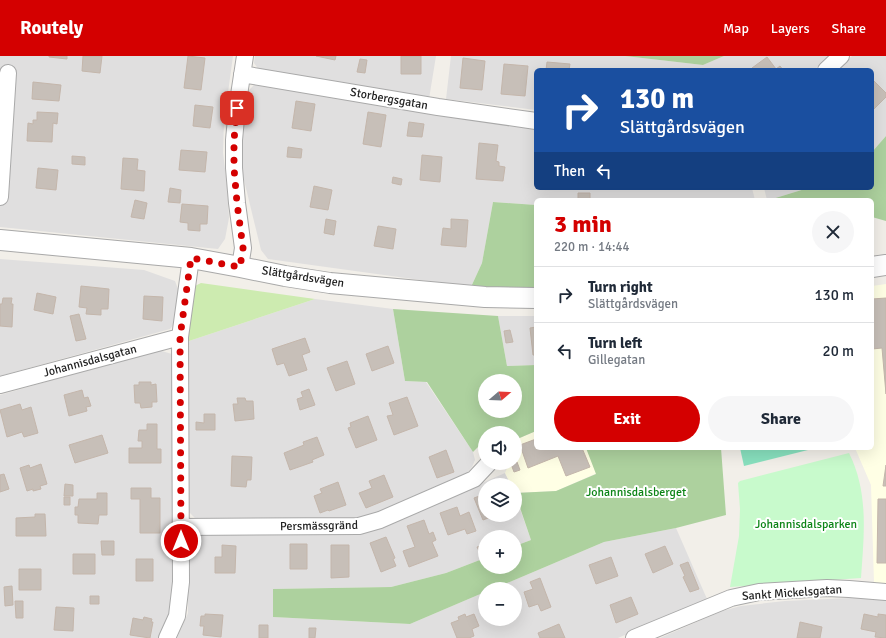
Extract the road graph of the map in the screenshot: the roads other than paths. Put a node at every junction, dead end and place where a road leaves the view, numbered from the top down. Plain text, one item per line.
1 (245, 56) edge
2 (841, 56) edge
3 (828, 68) edge
4 (8, 73) dead end
5 (242, 74) junction
6 (534, 121) edge
7 (0, 197) edge
8 (0, 240) edge
9 (191, 258) junction
10 (886, 265) edge
11 (874, 266) edge
12 (240, 267) junction
13 (534, 298) edge
14 (180, 337) junction
15 (0, 385) edge
16 (482, 470) edge
17 (181, 528) junction
18 (886, 592) edge
19 (167, 638) edge
20 (634, 638) edge

1 - 5 street
2 - 3 street
4 - 7 street
5 - 6 street, Storbergsgatan
5 - 12 street
8 - 9 street, Slättgårdsvägen
9 - 12 street, Slättgårdsvägen
9 - 14 street
10 - 11 street
12 - 13 street, Slättgårdsvägen
14 - 15 street, Johannisdalsgatan
14 - 17 street
16 - 17 street, Persmässgränd
17 - 19 street
18 - 20 street, Sankt Mickelsgatan

